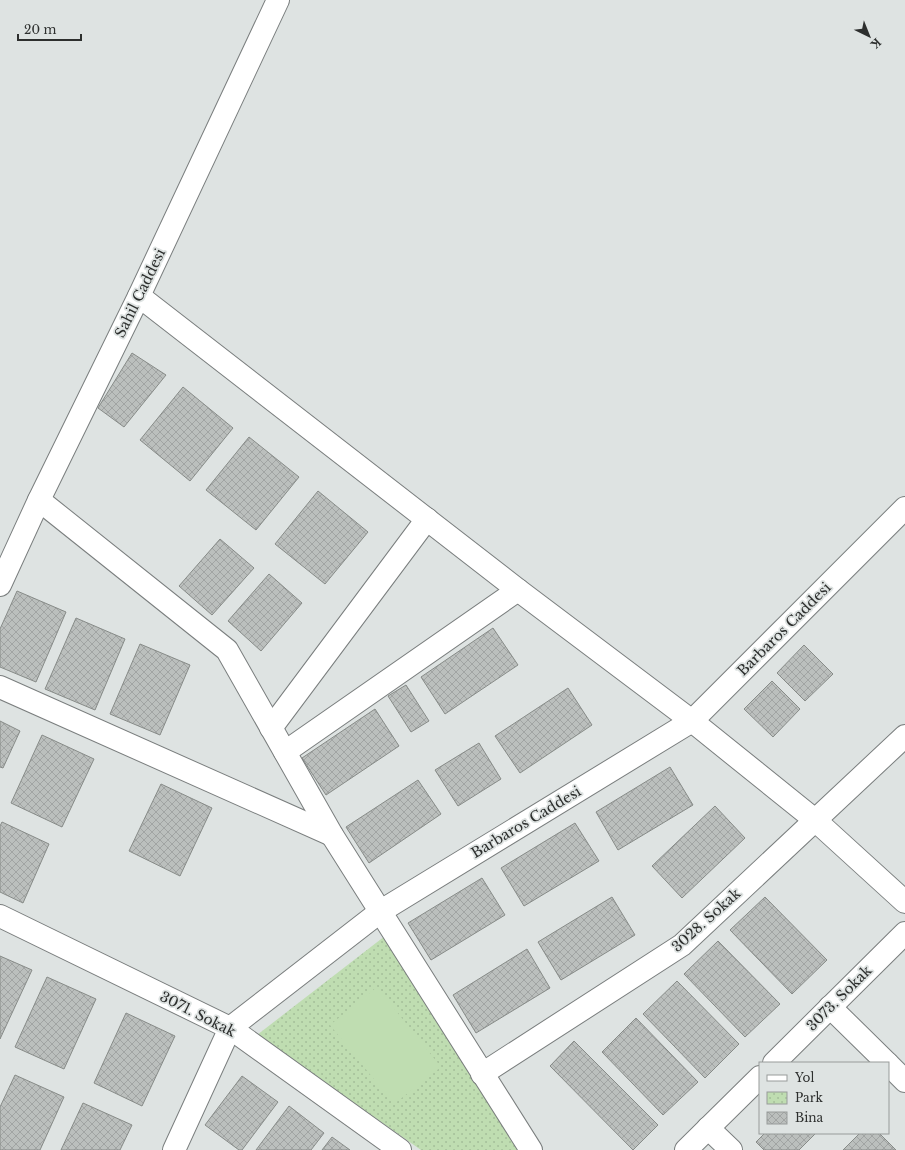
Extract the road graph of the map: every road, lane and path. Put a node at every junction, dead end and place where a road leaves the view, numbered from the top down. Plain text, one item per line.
1 (278, 0) edge
2 (139, 296) junction
3 (39, 500) junction
4 (905, 508) edge
5 (427, 519) junction
6 (0, 585) edge
7 (518, 590) junction
8 (0, 687) edge
9 (692, 721) junction
10 (271, 728) junction
11 (904, 739) edge
12 (285, 752) junction
13 (815, 820) junction
14 (332, 835) junction
15 (905, 902) edge
16 (381, 911) junction
17 (0, 916) edge
18 (905, 933) edge
19 (830, 1007) junction
20 (230, 1028) junction
21 (775, 1062) edge
22 (885, 1062) edge
23 (889, 1066) edge
24 (482, 1074) junction
25 (759, 1078) edge
26 (905, 1081) edge
27 (708, 1128) junction
28 (174, 1150) edge
29 (400, 1150) edge
30 (531, 1150) edge
31 (686, 1150) edge
32 (731, 1150) edge

1 - 2 street, Sahil Caddesi
2 - 3 street, Sahil Caddesi
2 - 5 street
3 - 6 street, Sahil Caddesi
3 - 10 street
4 - 9 street, Barbaros Caddesi
5 - 7 street
5 - 10 street
7 - 9 street
7 - 12 street
8 - 14 street
9 - 13 street
9 - 16 street, Barbaros Caddesi
10 - 12 street
11 - 13 street, 3028. Sokak
12 - 14 street
13 - 15 street
13 - 24 street, 3028. Sokak
14 - 16 street
16 - 20 street, Barbaros Caddesi
16 - 24 street
17 - 20 street, 3071. Sokak
18 - 19 street, 3073. Sokak
19 - 21 street, 3073. Sokak
19 - 22 street
20 - 28 street, Barbaros Caddesi
20 - 29 street, 3071. Sokak
23 - 26 street
24 - 30 street
25 - 27 street
27 - 31 street
27 - 32 street

